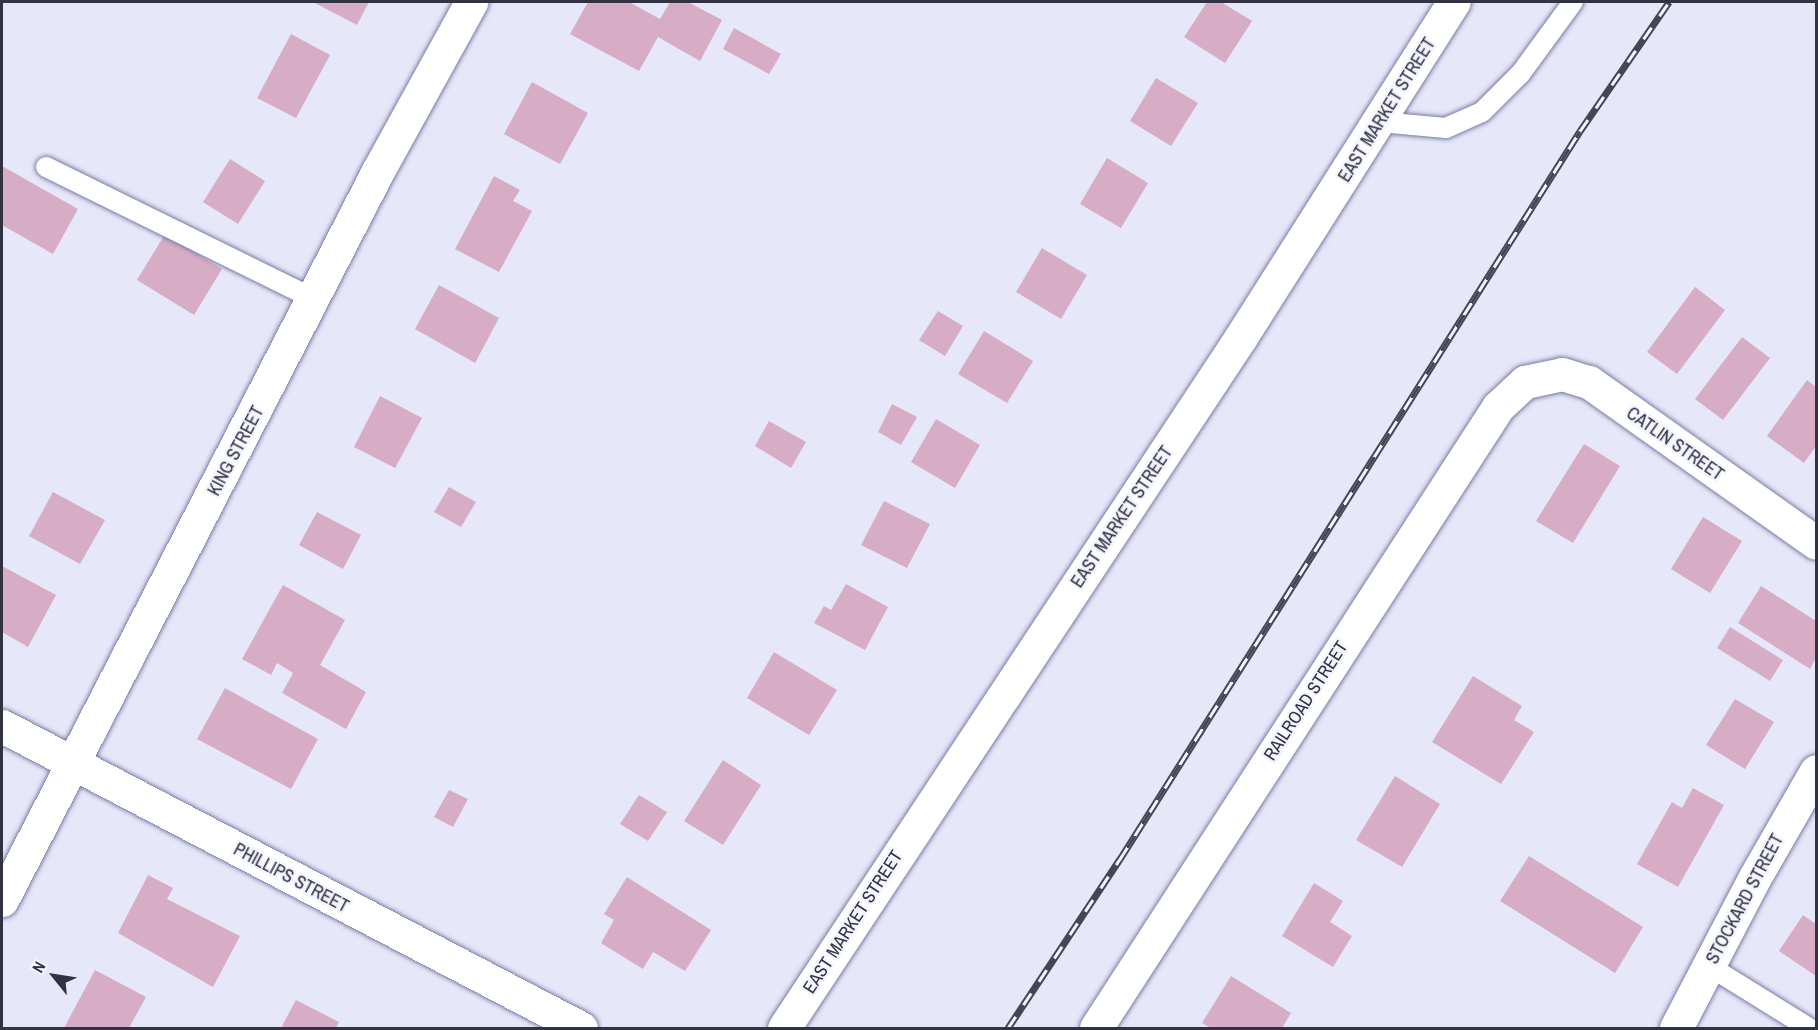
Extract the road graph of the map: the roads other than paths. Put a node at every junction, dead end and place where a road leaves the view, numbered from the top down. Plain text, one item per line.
1 (471, 2) edge
2 (1454, 2) edge
3 (1573, 2) edge
4 (1380, 122) junction
5 (46, 167) dead end
6 (314, 299) junction
7 (1525, 382) joint
8 (1816, 543) edge
9 (2, 726) edge
10 (72, 762) junction
11 (1816, 771) edge
12 (2, 900) edge
13 (1709, 966) junction
14 (581, 1029) edge
15 (784, 1029) edge
16 (1096, 1029) edge
17 (1676, 1029) edge
18 (1809, 1029) edge

1 - 6 street, KING STREET
2 - 4 street, EAST MARKET STREET
3 - 4 lane
4 - 15 street, EAST MARKET STREET
5 - 6 lane
6 - 10 street, KING STREET
7 - 8 street, CATLIN STREET
7 - 16 street, RAILROAD STREET
9 - 10 street, PHILLIPS STREET
10 - 12 street, KING STREET
10 - 14 street, PHILLIPS STREET
11 - 13 street, STOCKARD STREET
13 - 17 street, STOCKARD STREET
13 - 18 lane

